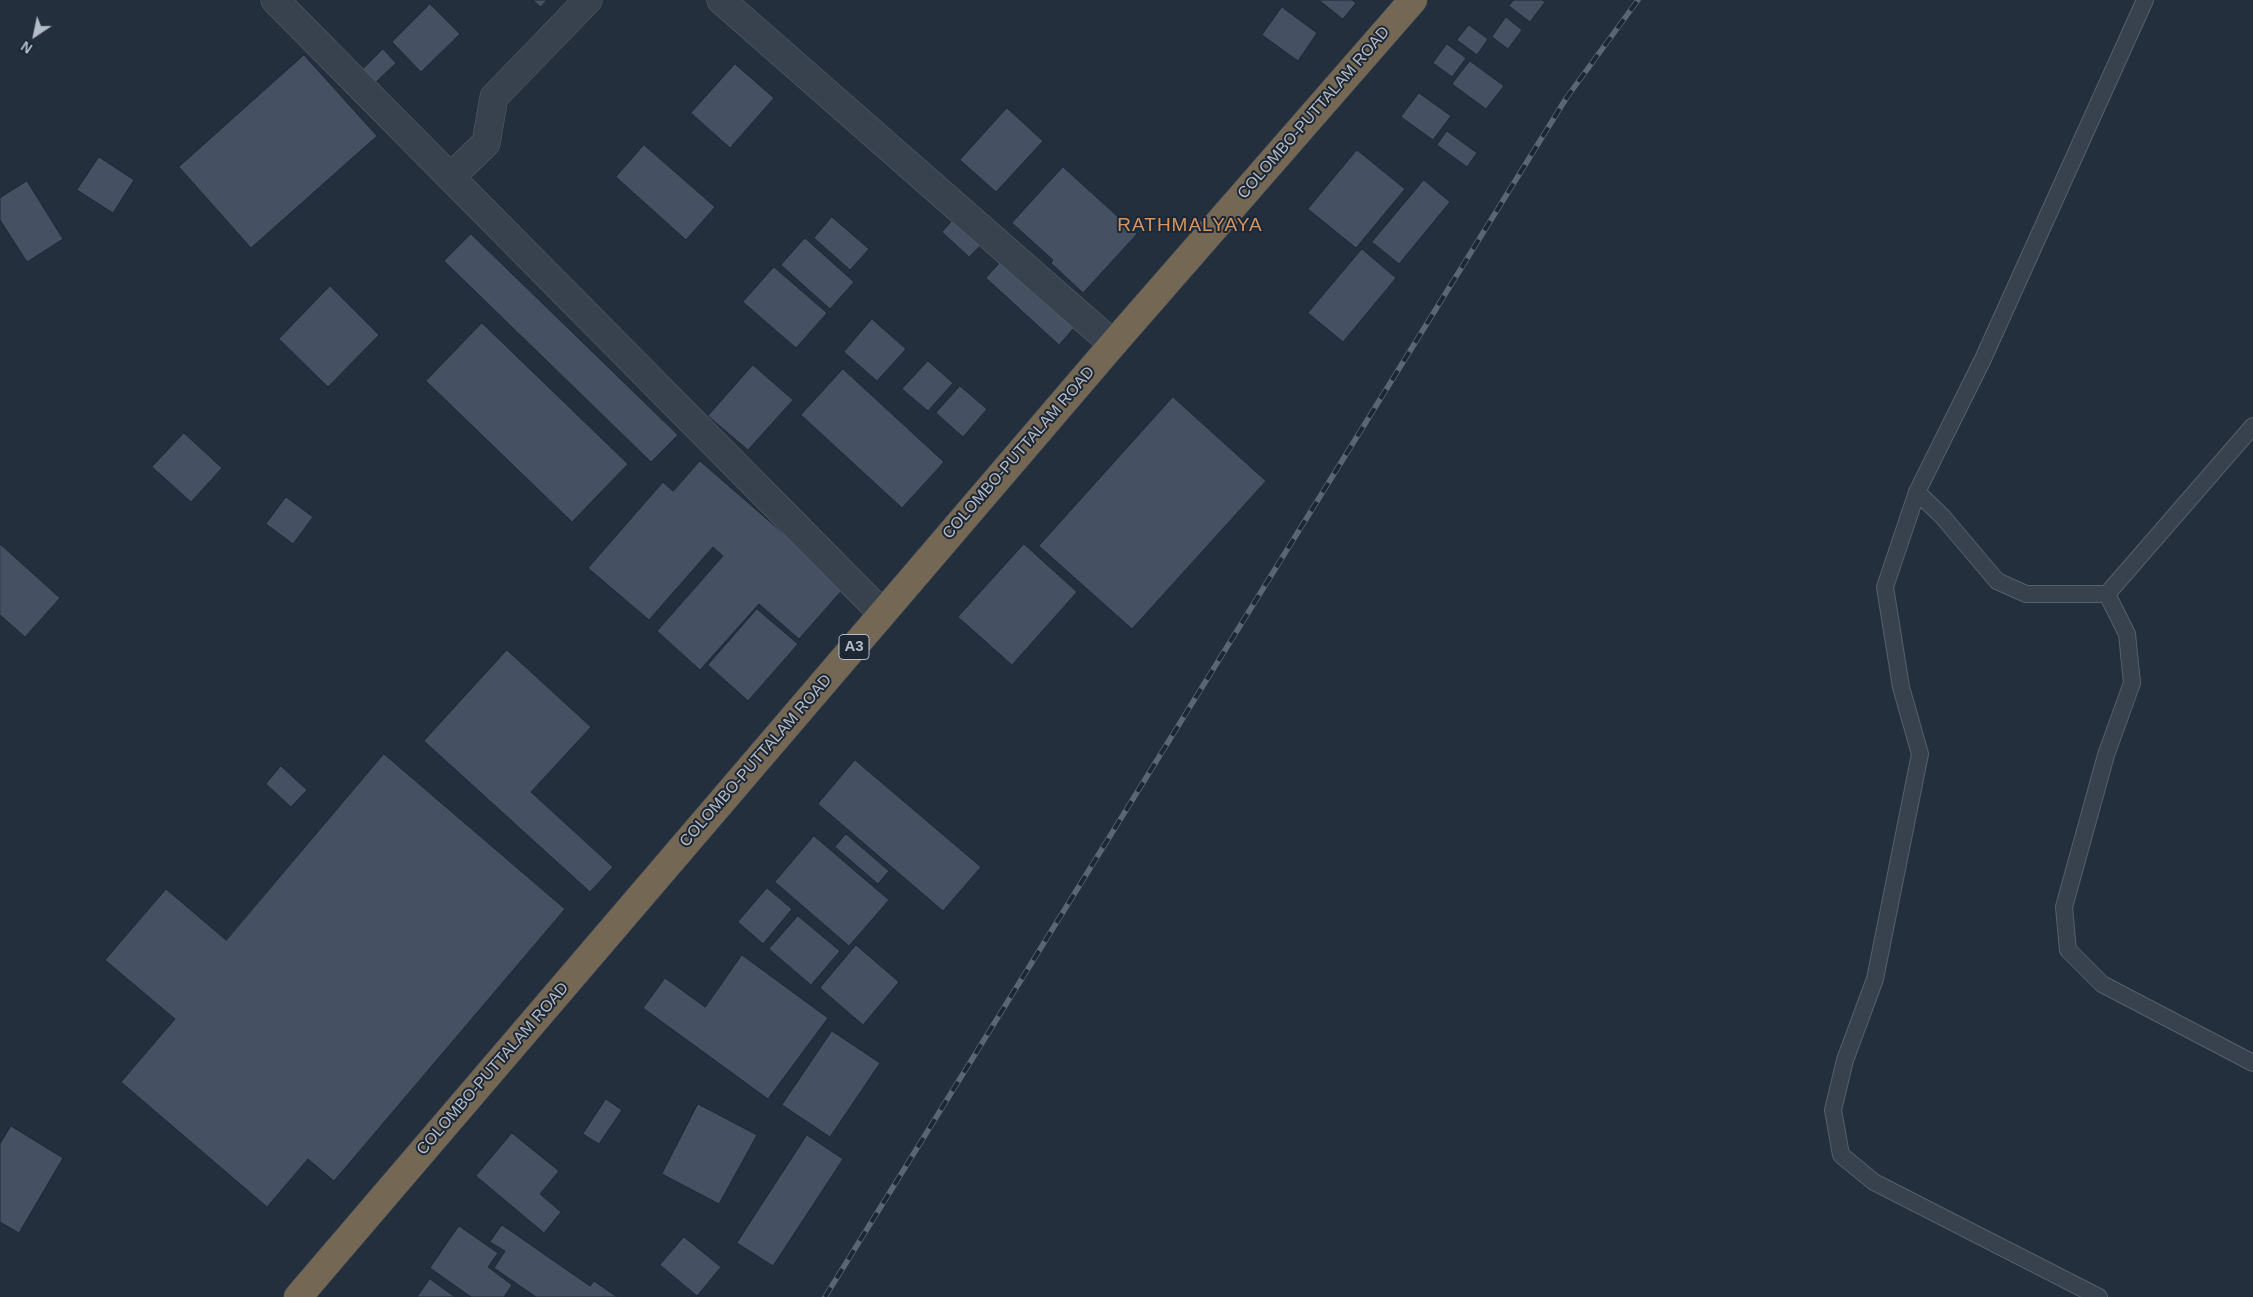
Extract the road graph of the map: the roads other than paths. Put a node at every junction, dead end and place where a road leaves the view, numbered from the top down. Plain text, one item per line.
1 (275, 0) edge
2 (588, 0) edge
3 (721, 0) edge
4 (1412, 0) edge
5 (2145, 0) edge
6 (451, 177) junction
7 (1113, 344) junction
8 (2253, 426) edge
9 (1917, 492) junction
10 (2107, 594) junction
11 (882, 614) junction
12 (2253, 1063) edge
13 (298, 1297) edge
14 (2099, 1297) edge

1 - 6 street
2 - 6 street
3 - 7 street
4 - 7 highway, COLOMBO-PUTTALAM ROAD / A3
5 - 9 lane
6 - 11 street
7 - 11 highway, COLOMBO-PUTTALAM ROAD / A3
8 - 10 lane
9 - 10 lane
9 - 14 lane
10 - 12 lane
11 - 13 highway, COLOMBO-PUTTALAM ROAD / A3

